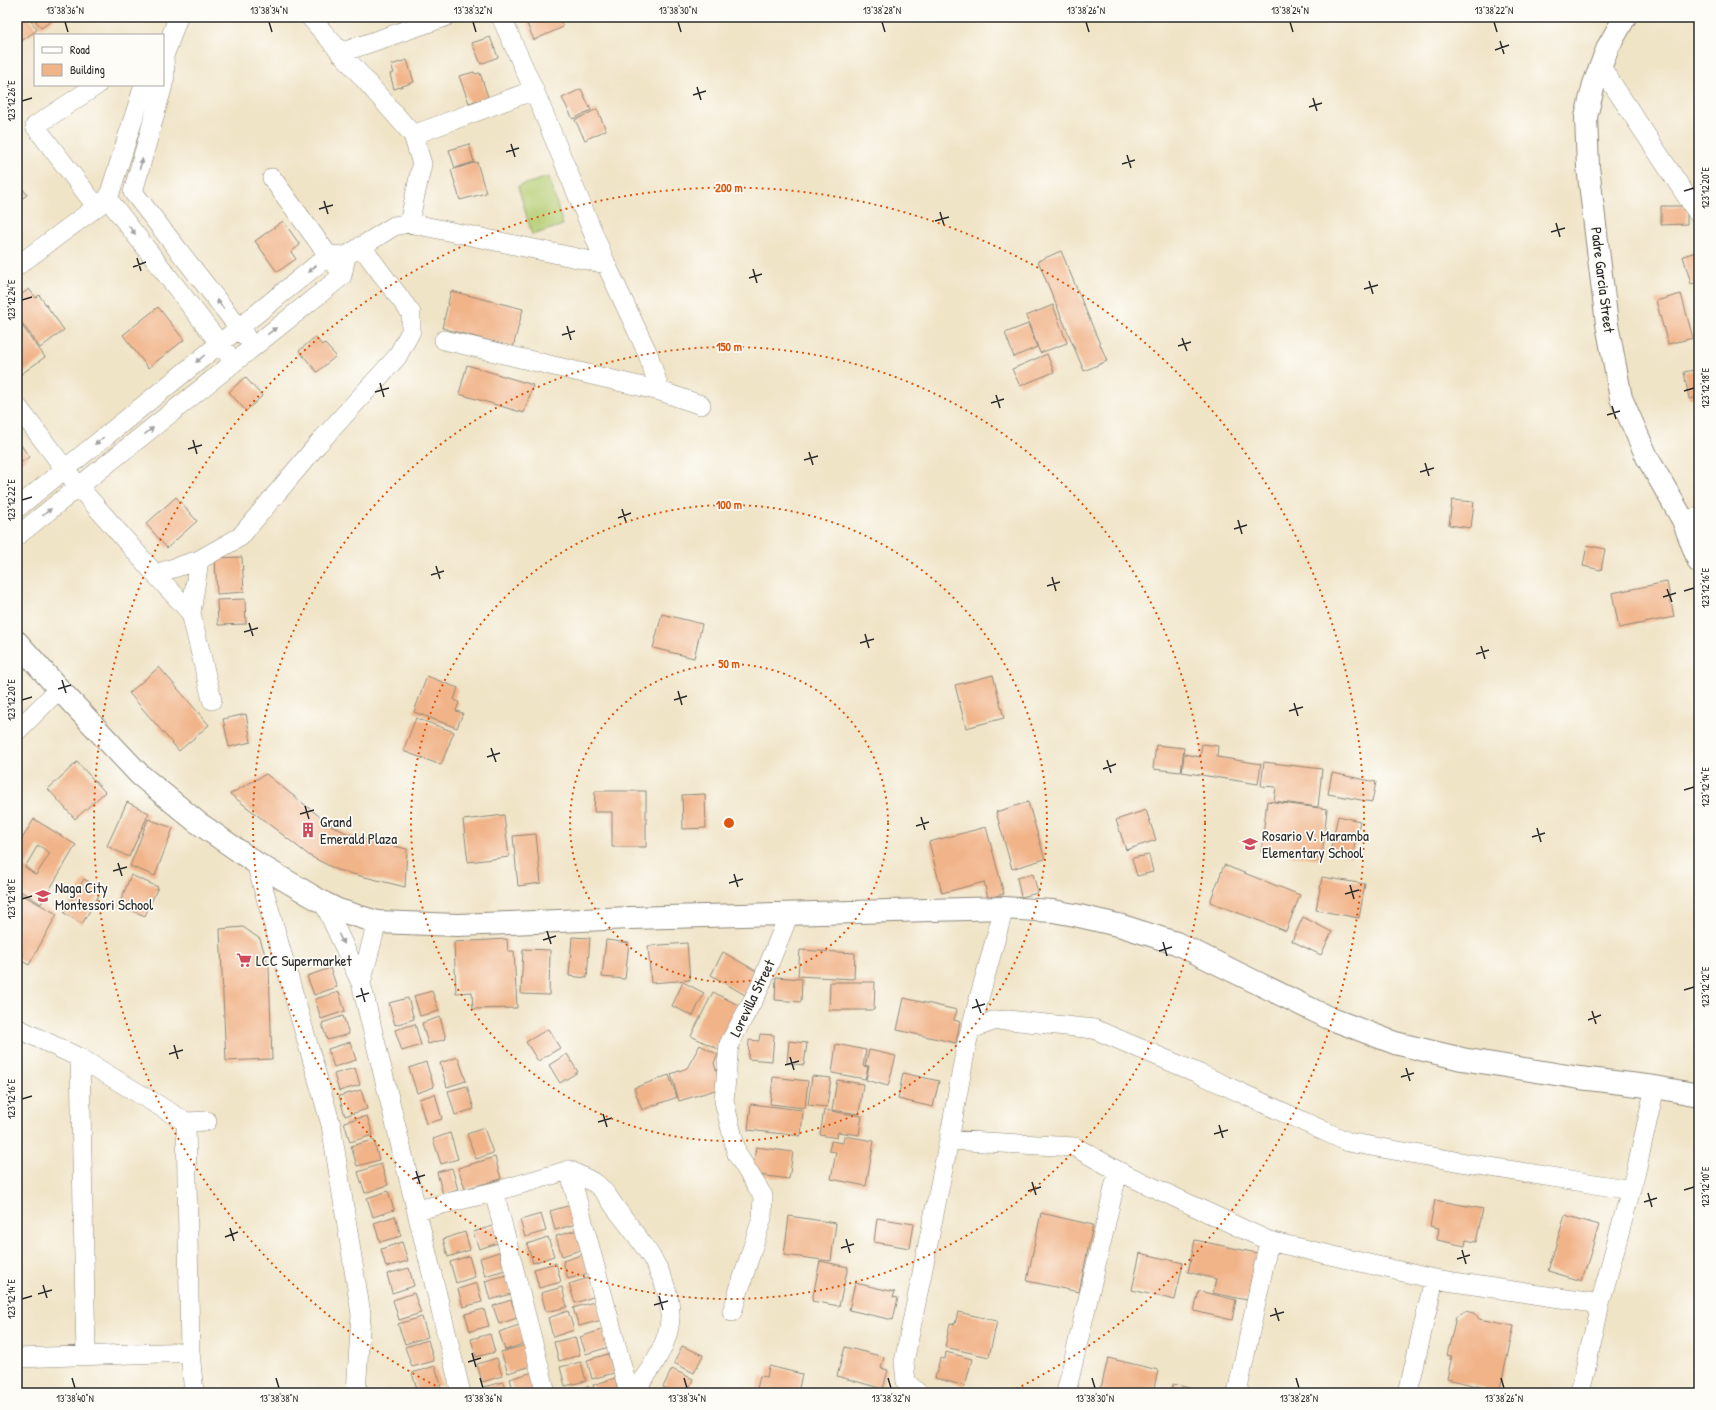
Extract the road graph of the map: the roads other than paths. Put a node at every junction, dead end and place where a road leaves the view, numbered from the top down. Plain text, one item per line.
1 (178, 17) edge
2 (310, 17) edge
3 (445, 17) edge
4 (501, 17) edge
5 (1625, 17) edge
6 (340, 53) junction
7 (164, 56) edge
8 (1601, 67) junction
9 (95, 86) edge
10 (144, 86) edge
11 (161, 86) edge
12 (534, 90) junction
13 (413, 135) junction
14 (272, 178) dead end
15 (133, 192) junction
16 (102, 203) junction
17 (1699, 215) edge
18 (402, 224) junction
19 (352, 249) junction
20 (606, 264) junction
21 (17, 266) edge
22 (239, 328) junction
23 (444, 340) dead end
24 (220, 344) junction
25 (253, 346) junction
26 (234, 363) junction
27 (660, 391) junction
28 (701, 405) dead end
29 (17, 406) edge
30 (66, 469) junction
31 (78, 486) junction
32 (17, 508) edge
33 (1691, 519) edge
34 (17, 536) edge
35 (199, 560) junction
36 (1699, 562) edge
37 (155, 574) junction
38 (191, 613) junction
39 (17, 642) edge
40 (59, 689) junction
41 (212, 700) dead end
42 (17, 731) edge
43 (256, 863) junction
44 (324, 903) junction
45 (1004, 908) junction
46 (789, 914) junction
47 (377, 922) junction
48 (362, 984) junction
49 (17, 1028) edge
50 (971, 1029) junction
51 (80, 1058) junction
52 (1656, 1087) junction
53 (1699, 1095) edge
54 (207, 1121) dead end
55 (186, 1122) junction
56 (949, 1140) junction
57 (569, 1170) junction
58 (1118, 1171) junction
59 (1631, 1190) junction
60 (494, 1192) junction
61 (416, 1210) junction
62 (1269, 1241) junction
63 (1434, 1279) junction
64 (1600, 1304) junction
65 (732, 1312) dead end
66 (190, 1352) junction
67 (86, 1356) junction
68 (17, 1358) edge
69 (194, 1393) edge
70 (356, 1393) edge
71 (461, 1393) edge
72 (546, 1393) edge
73 (629, 1393) edge
74 (632, 1393) edge
75 (918, 1393) edge
76 (1066, 1393) edge
77 (1237, 1393) edge
78 (1408, 1393) edge
79 (1580, 1393) edge

1 - 7 street
2 - 6 street
3 - 6 street
4 - 12 street
5 - 8 main road, Padre Garcia Street
6 - 13 street
8 - 17 street
8 - 33 main road, Padre Garcia Street
9 - 16 street
10 - 16 street
15 -> 11 street
12 - 13 street
12 - 20 street
13 - 18 street
14 - 19 street
15 - 16 street
22 -> 15 street
16 - 21 street
16 -> 24 street
18 - 19 street
18 - 20 street
19 -> 22 street
25 -> 19 street
19 - 35 street
20 - 27 street
22 - 24 street
22 - 25 street
23 - 27 street
24 - 26 street
24 -> 30 street
25 - 26 street
31 -> 26 street
27 - 28 street
29 - 30 street
30 - 31 street
30 - 32 street
34 -> 31 street
31 - 37 street
33 - 36 main road, Padre Garcia Street
35 - 37 street
35 - 38 street
37 - 38 street
38 - 41 street
39 - 40 main road
40 - 42 street
40 - 43 main road
43 - 44 main road
43 - 70 street
44 - 47 main road
44 -> 48 street
45 - 46 main road
45 - 50 street
45 - 52 main road
46 - 47 main road
46 - 65 street, Lorevilla Street
47 - 48 street
48 - 61 street
49 - 51 street
50 - 56 street
50 - 59 street
51 - 55 street
51 - 67 street
52 - 53 main road
52 - 59 street
54 - 55 street
55 - 66 street
56 - 58 street
56 - 75 street
57 - 60 street
57 - 73 street
57 - 74 street
58 - 62 street
58 - 76 street
59 - 64 street
60 - 61 street
60 - 72 street
61 - 71 street
62 - 63 street
62 - 77 street
63 - 64 street
63 - 78 street
64 - 79 street
66 - 67 street
66 - 69 street
67 - 68 street

